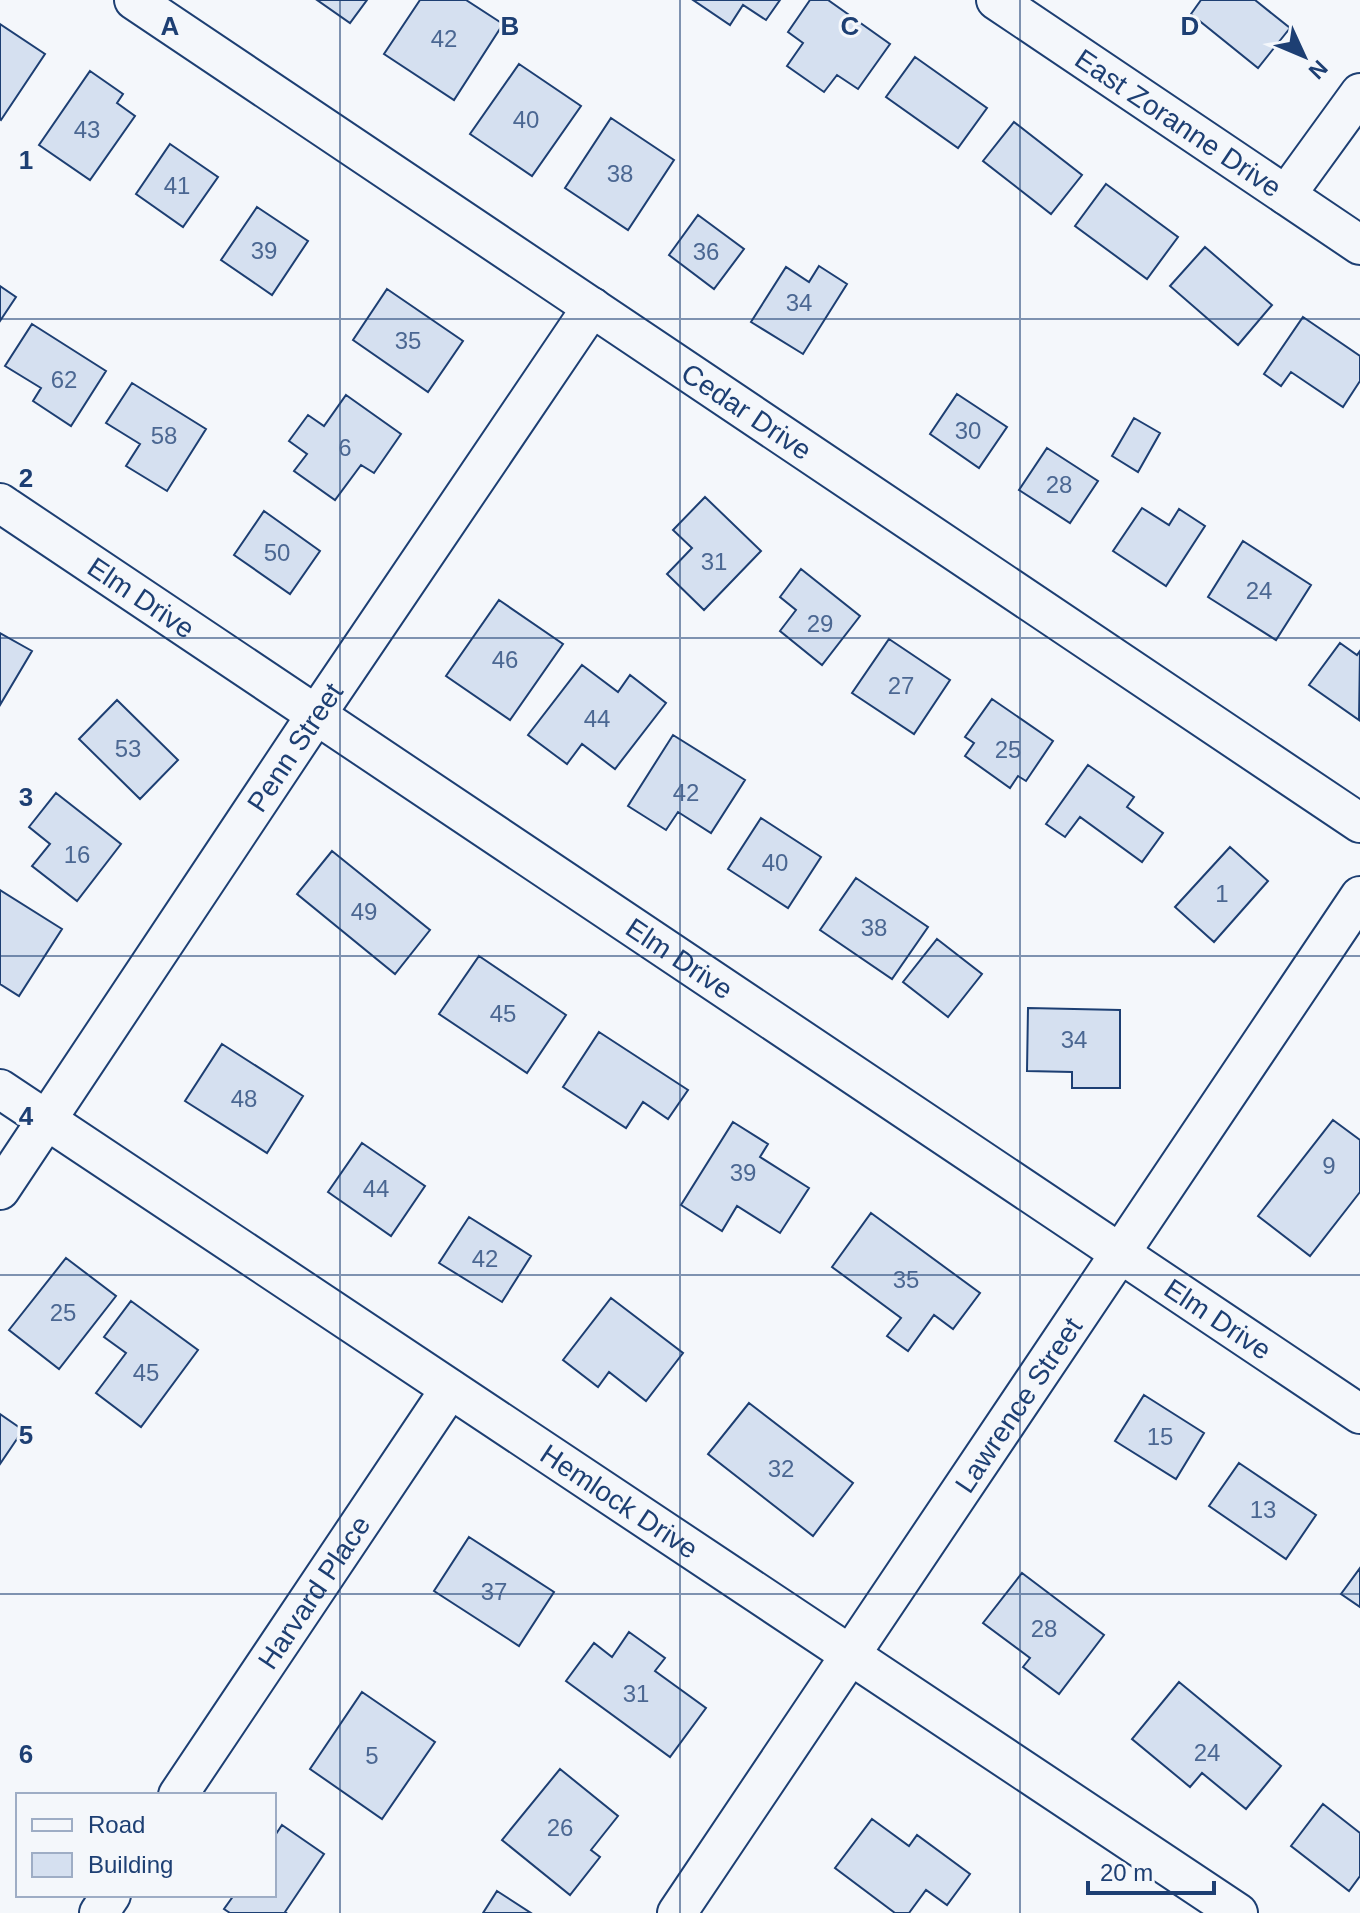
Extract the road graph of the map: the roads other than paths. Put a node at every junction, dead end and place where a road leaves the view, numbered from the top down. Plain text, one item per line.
1 (134, 0) edge
2 (996, 0) edge
3 (1360, 93) edge
4 (1286, 195) junction
5 (1360, 245) edge
6 (592, 307) junction
7 (0, 503) edge
8 (316, 715) junction
9 (1360, 823) edge
10 (1360, 896) edge
11 (0, 1089) edge
12 (47, 1120) junction
13 (0, 1190) edge
14 (1119, 1253) junction
15 (450, 1389) junction
16 (1360, 1414) edge
17 (850, 1655) junction
18 (179, 1793) edge
19 (677, 1913) edge
20 (1238, 1913) edge

1 - 6 street, Cedar Drive
2 - 4 street, East Zoranne Drive
3 - 4 street
4 - 5 street, East Zoranne Drive
6 - 8 street, Penn Street
6 - 9 street, Cedar Drive
7 - 8 street, Elm Drive
8 - 12 street, Penn Street
8 - 14 street, Elm Drive
10 - 14 street, Lawrence Street
11 - 12 street, Hemlock Drive
12 - 13 street, Penn Street
12 - 15 street, Hemlock Drive
14 - 16 street, Elm Drive
14 - 17 street, Lawrence Street
15 - 17 street, Hemlock Drive
15 - 18 street, Harvard Place
17 - 19 street, Lawrence Street
17 - 20 street, Hemlock Drive

